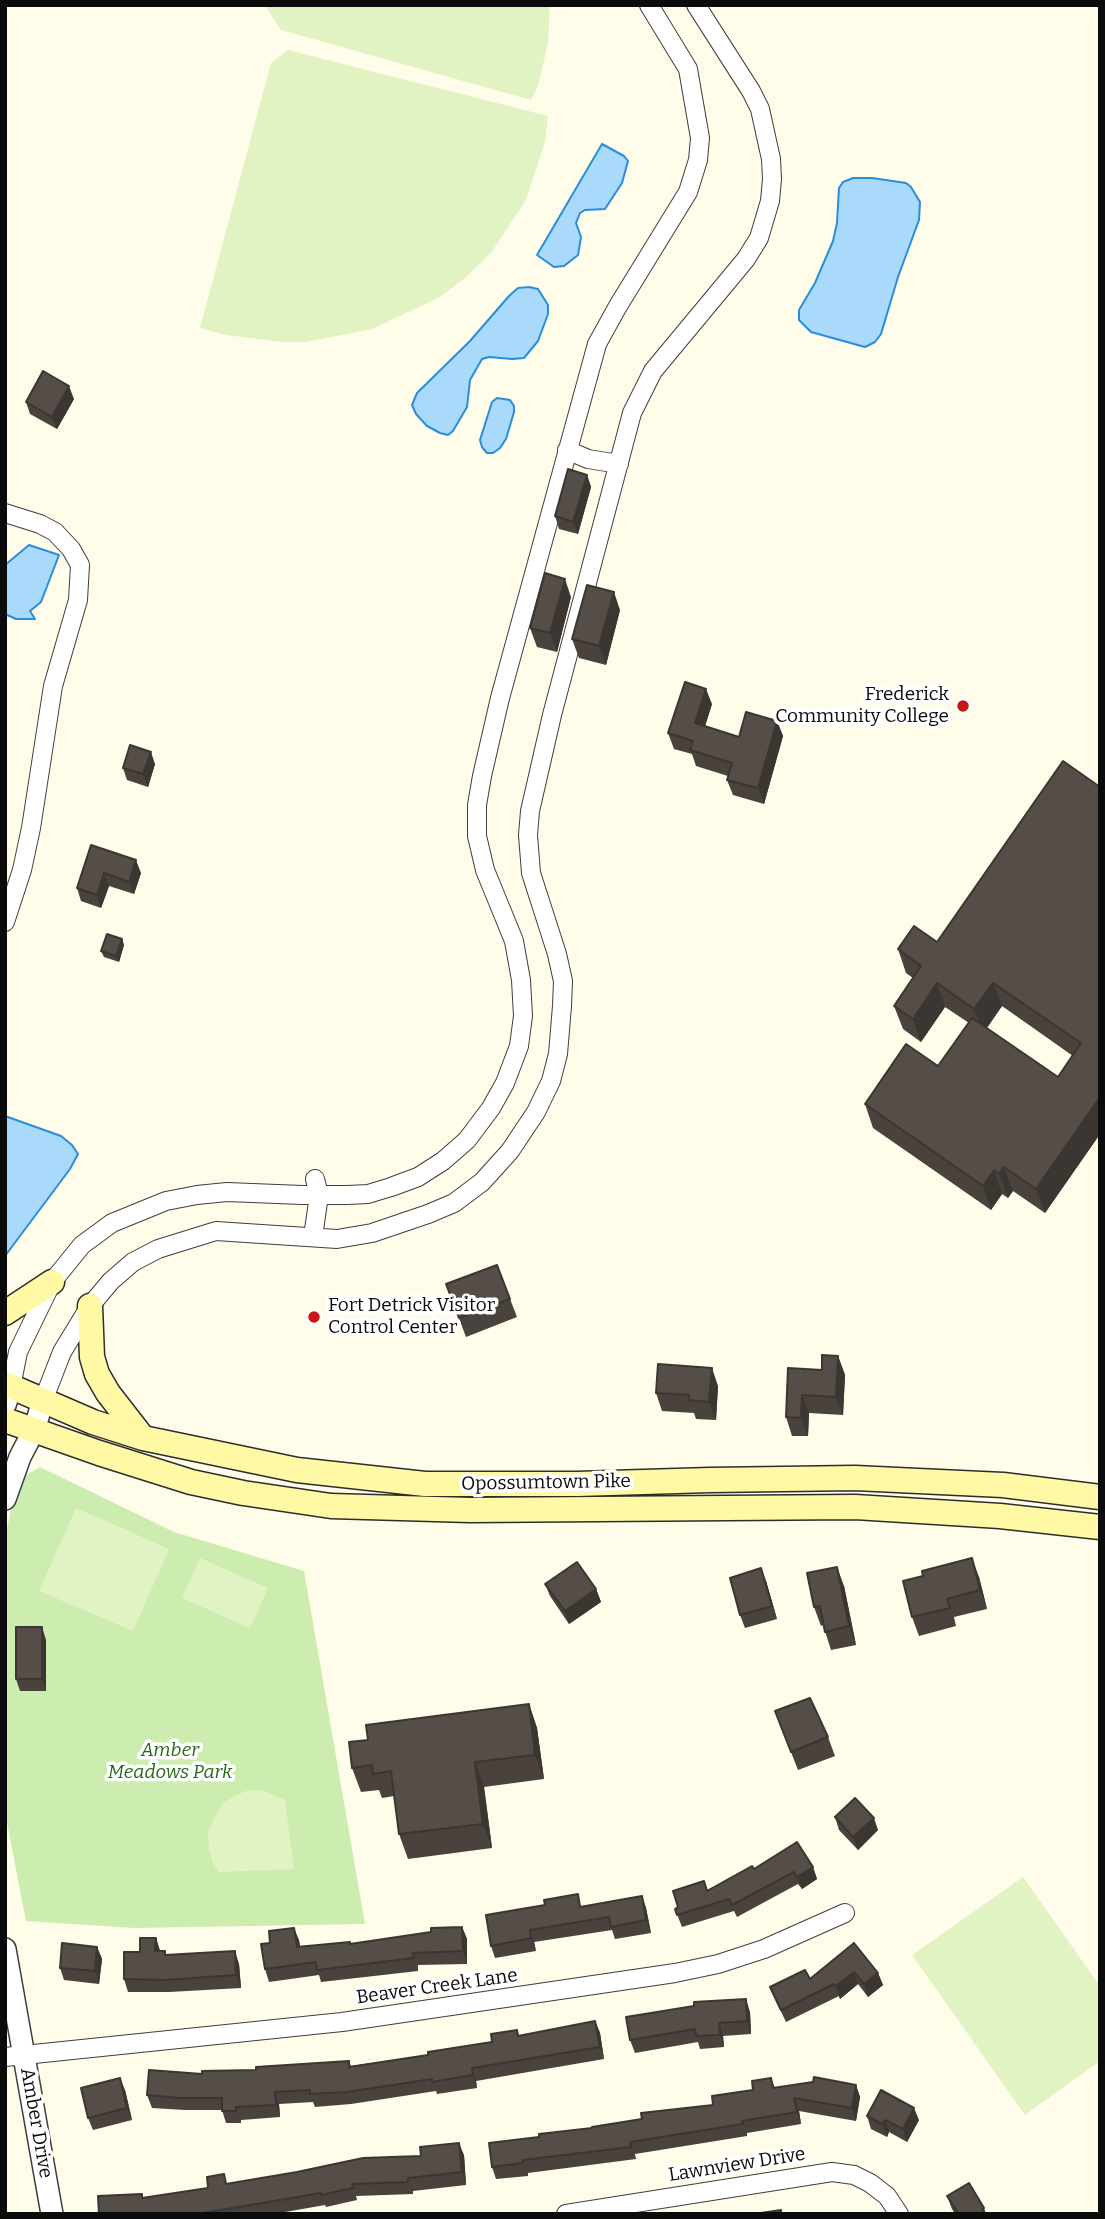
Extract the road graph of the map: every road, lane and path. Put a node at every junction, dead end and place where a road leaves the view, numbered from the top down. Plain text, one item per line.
1 (649, 5) edge
2 (696, 5) edge
3 (567, 450) junction
4 (619, 464) junction
5 (5, 513) edge
6 (5, 922) edge
7 (317, 1187) junction
8 (313, 1237) junction
9 (52, 1282) junction
10 (90, 1306) junction
11 (5, 1313) edge
12 (7, 1392) edge
13 (43, 1401) junction
14 (5, 1420) edge
15 (34, 1430) junction
16 (143, 1438) junction
17 (1100, 1497) edge
18 (5, 1499) edge
19 (1100, 1528) edge
20 (845, 1913) dead end
21 (5, 1949) edge
22 (15, 2056) edge
23 (52, 2214) edge
24 (566, 2214) edge
25 (900, 2214) edge

1 - 3 street
2 - 4 street
3 - 4 street
3 - 7 street
4 - 8 street
5 - 6 street
7 - 8 street
7 - 9 street
8 - 10 street
9 - 11 main road
9 - 12 street
10 - 13 street
10 - 16 main road
12 - 13 main road, Opossumtown Pike
13 - 15 street
13 - 16 main road, Opossumtown Pike
14 - 15 main road, Opossumtown Pike
15 - 18 street
15 - 19 main road, Opossumtown Pike
16 - 17 main road, Opossumtown Pike
20 - 22 street, Beaver Creek Lane
21 - 22 street, Amber Drive
22 - 23 street, Amber Drive
24 - 25 street, Lawnview Drive

